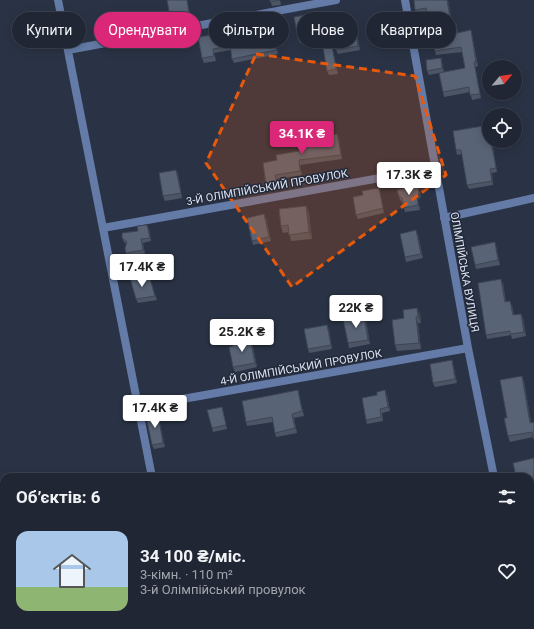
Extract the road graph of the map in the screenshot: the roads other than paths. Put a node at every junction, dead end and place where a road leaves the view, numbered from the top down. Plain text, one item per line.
1 (58, 0) edge
2 (336, 0) edge
3 (405, 0) edge
4 (68, 50) junction
5 (435, 168) junction
6 (534, 198) edge
7 (444, 218) junction
8 (103, 228) junction
9 (468, 348) junction
10 (138, 407) junction
11 (151, 473) edge
12 (493, 473) edge

1 - 4 street
2 - 4 street
3 - 5 street, ОЛІМПІЙСЬКА ВУЛИЦЯ
4 - 8 street
5 - 7 street, ОЛІМПІЙСЬКА ВУЛИЦЯ
5 - 8 street, 3-Й ОЛІМПІЙСЬКИЙ ПРОВУЛОК
6 - 7 street
7 - 9 street, ОЛІМПІЙСЬКА ВУЛИЦЯ
8 - 10 street
9 - 10 street, 4-Й ОЛІМПІЙСЬКИЙ ПРОВУЛОК
9 - 12 street, ОЛІМПІЙСЬКА ВУЛИЦЯ
10 - 11 street

